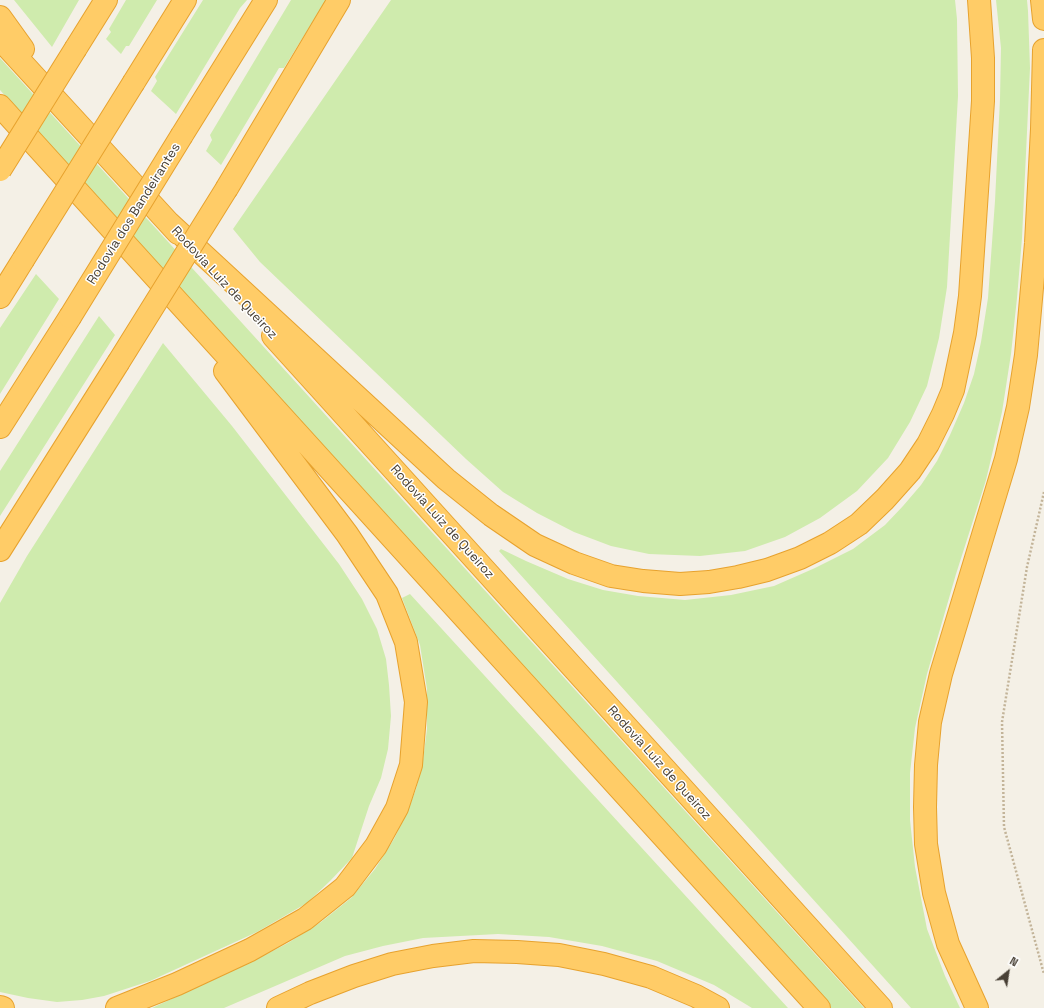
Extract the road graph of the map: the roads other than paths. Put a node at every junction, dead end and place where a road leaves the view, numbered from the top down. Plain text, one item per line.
1 (105, 0) edge
2 (185, 0) edge
3 (266, 0) edge
4 (339, 0) edge
5 (356, 0) edge
6 (979, 0) edge
7 (1042, 0) edge
8 (0, 17) edge
9 (1044, 19) edge
10 (0, 39) edge
11 (1044, 50) edge
12 (0, 106) edge
13 (0, 111) edge
14 (72, 118) junction
15 (266, 122) junction
16 (46, 155) junction
17 (0, 170) edge
18 (168, 223) junction
19 (145, 264) junction
20 (0, 297) edge
21 (0, 427) edge
22 (44, 480) junction
23 (0, 550) edge
24 (0, 564) edge
25 (0, 1007) edge
26 (3, 1008) edge
27 (117, 1008) edge
28 (278, 1008) edge
29 (718, 1008) edge
30 (819, 1008) edge
31 (881, 1008) edge
32 (976, 1008) edge

1 - 17 highway, bridge
2 - 20 highway, bridge
3 - 21 highway, Rodovia dos Bandeirantes, bridge
4 - 15 highway
5 - 15 highway
6 - 18 highway
7 - 9 highway
8 - 14 highway
10 - 14 highway, Rodovia Luiz de Queiroz
11 - 32 highway
12 - 16 highway
13 - 16 highway
14 - 18 highway, Rodovia Luiz de Queiroz
15 - 22 highway, bridge
16 - 19 highway
18 - 31 highway, Rodovia Luiz de Queiroz
19 - 27 highway
19 - 30 highway
22 - 23 highway
22 - 24 highway
25 - 26 highway
28 - 29 highway

